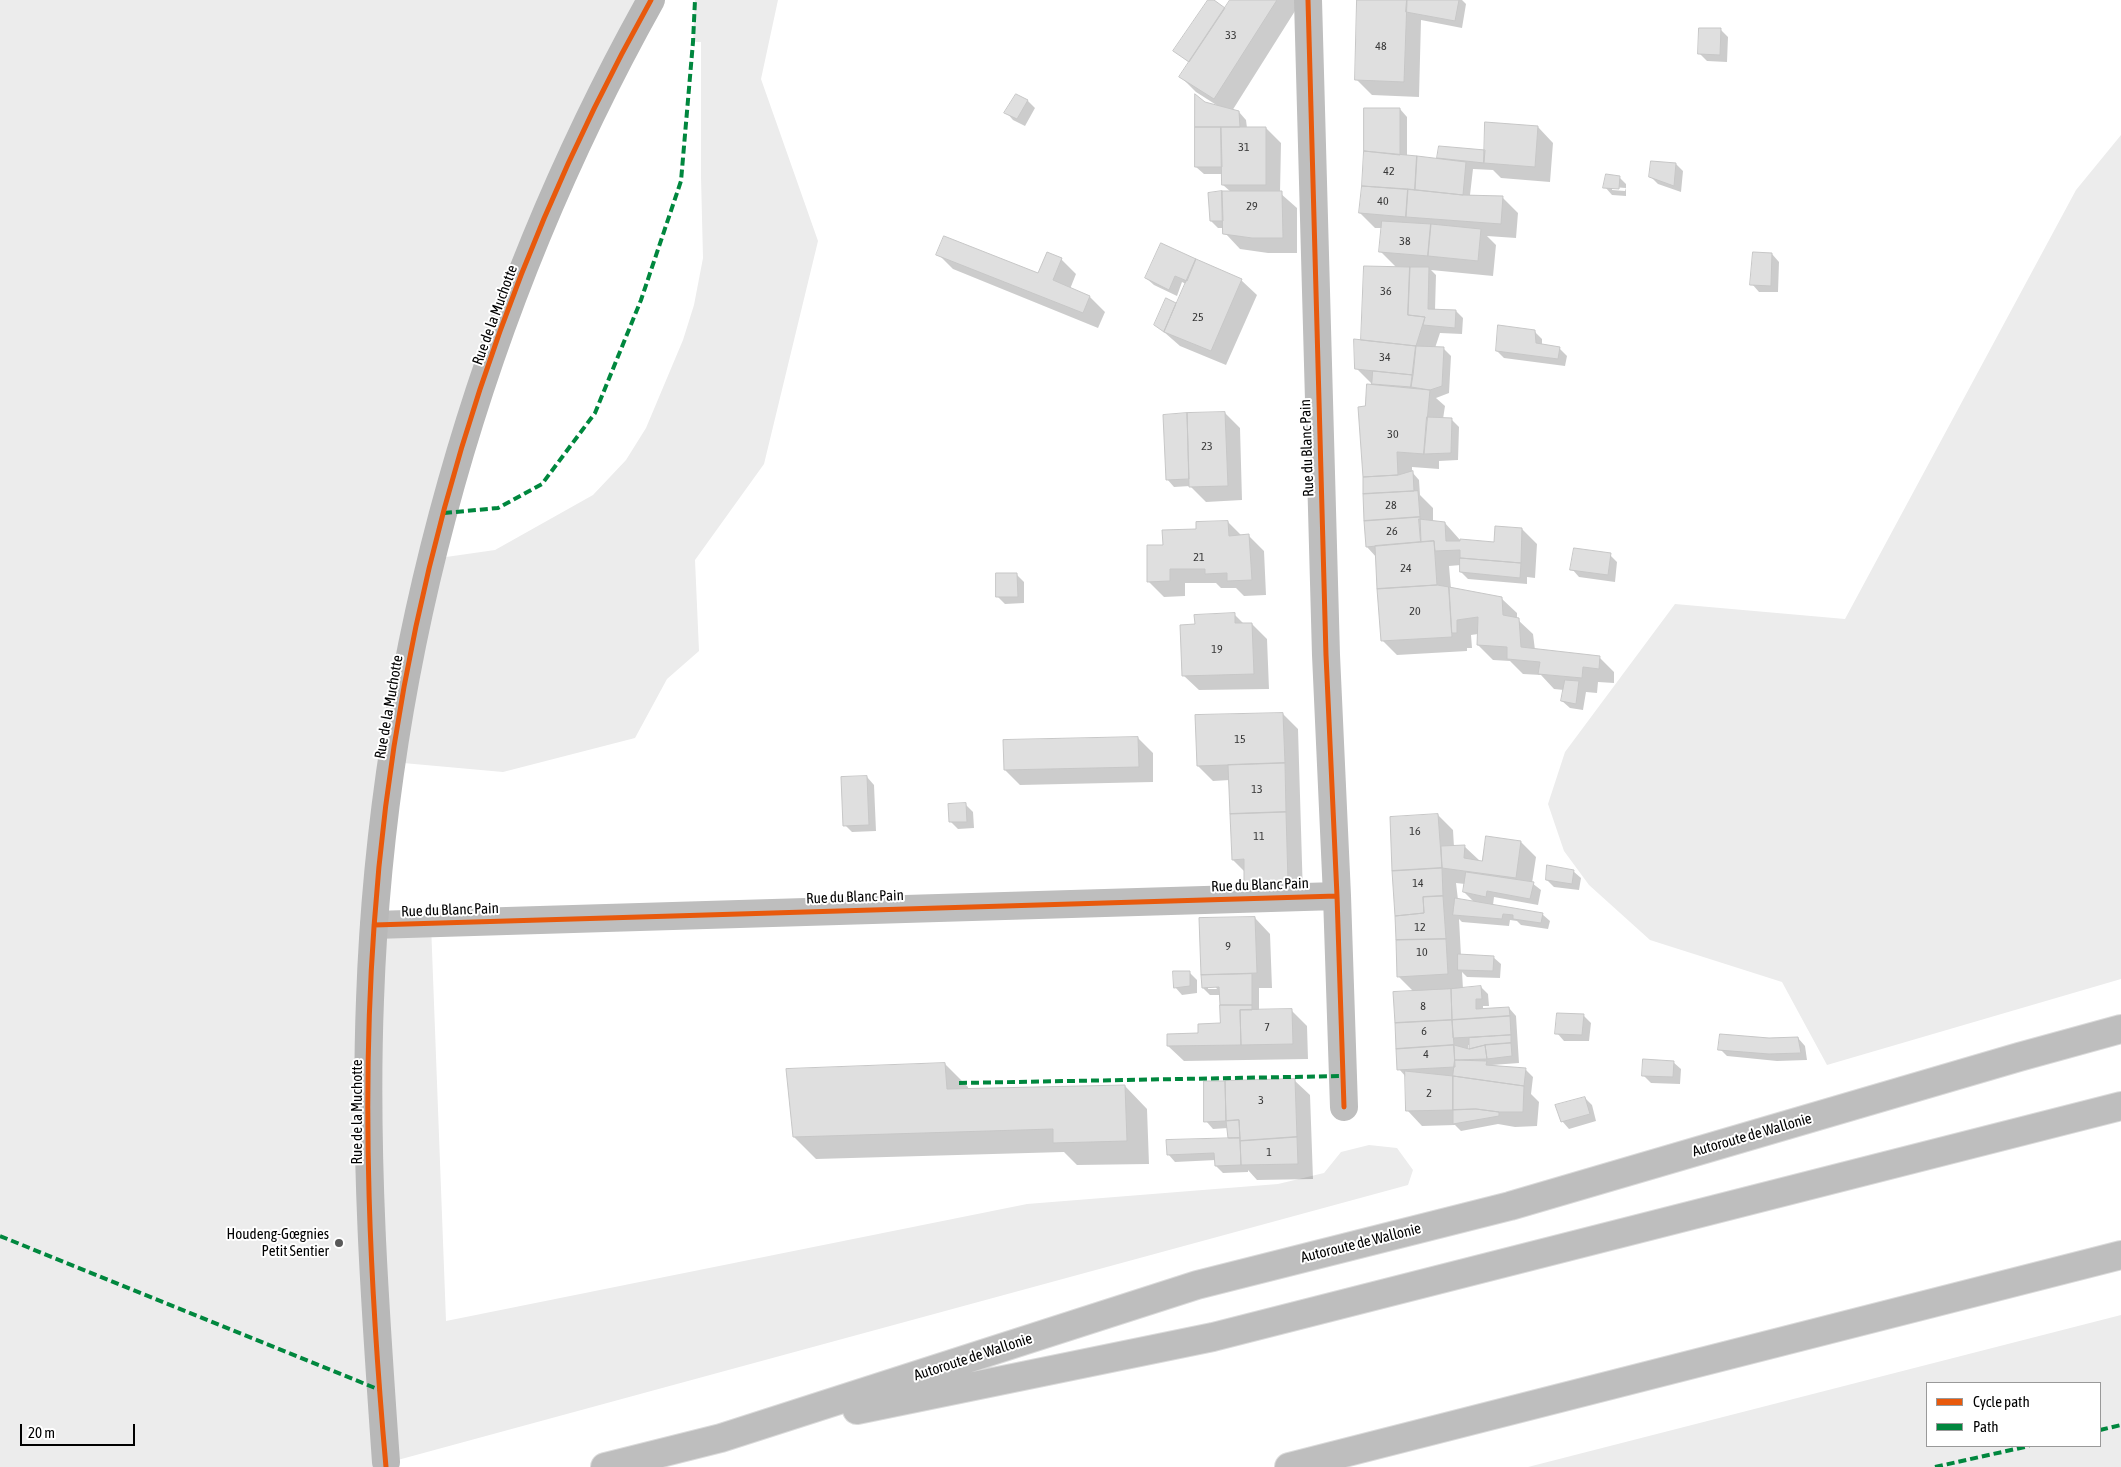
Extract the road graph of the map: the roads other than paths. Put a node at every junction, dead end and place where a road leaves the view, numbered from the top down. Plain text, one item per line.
1 (651, 0) edge
2 (1308, 0) edge
3 (1337, 896) junction
4 (374, 925) junction
5 (2121, 1030) edge
6 (2121, 1106) edge
7 (1344, 1108) dead end
8 (2121, 1255) edge
9 (721, 1438) junction
10 (386, 1462) dead end
11 (605, 1467) edge
12 (1289, 1467) edge

1 - 4 street, Rue de la Muchotte
2 - 3 main road, Rue du Blanc Pain
3 - 4 main road, Rue du Blanc Pain
3 - 7 main road, Rue du Blanc Pain
4 - 10 street, Rue de la Muchotte
5 - 9 main road, Autoroute de Wallonie
6 - 9 main road
8 - 12 main road
9 - 11 main road, Autoroute de Wallonie

